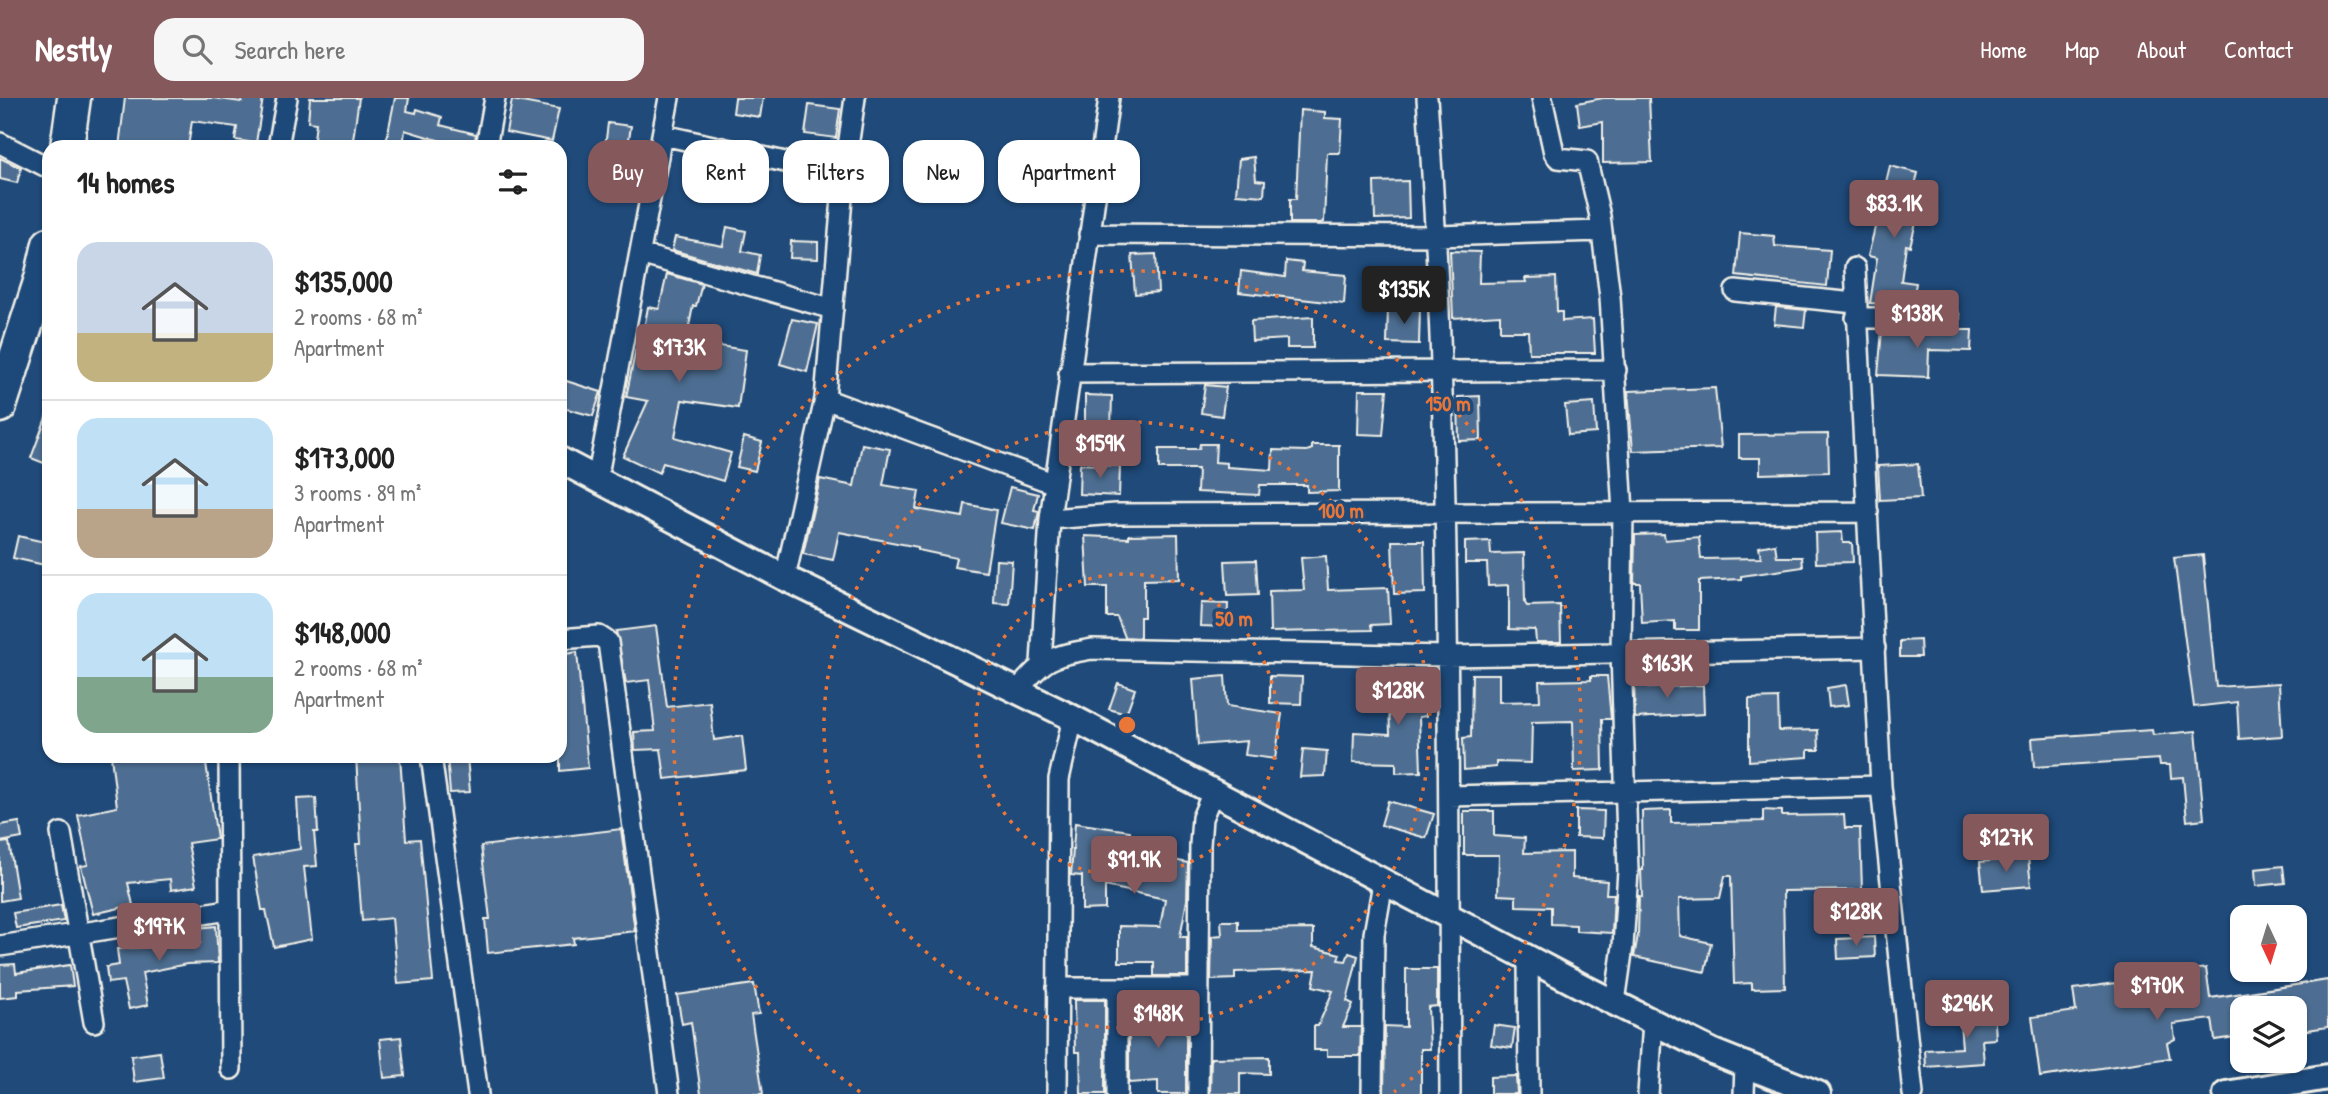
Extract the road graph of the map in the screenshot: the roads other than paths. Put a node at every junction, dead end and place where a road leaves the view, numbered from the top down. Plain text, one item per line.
1 (74, 98) edge
2 (287, 98) edge
3 (495, 98) edge
4 (669, 98) edge
5 (855, 98) edge
6 (1110, 98) edge
7 (1427, 98) edge
8 (1542, 98) edge
9 (663, 135) junction
10 (67, 140) edge
11 (279, 140) edge
12 (487, 140) edge
13 (849, 140) edge
14 (0, 144) edge
15 (783, 162) edge
16 (42, 165) edge
17 (842, 203) edge
18 (1602, 231) junction
19 (1089, 234) junction
20 (1437, 236) junction
21 (640, 254) junction
22 (1854, 268) dead end
23 (42, 275) edge
24 (1735, 291) dead end
25 (833, 309) junction
26 (1855, 310) junction
27 (1949, 318) dead end
28 (1439, 370) junction
29 (1616, 370) junction
30 (1069, 373) junction
31 (825, 398) junction
32 (0, 406) edge
33 (567, 464) edge
34 (597, 480) junction
35 (1055, 484) junction
36 (1623, 512) junction
37 (1868, 512) junction
38 (1444, 513) junction
39 (1049, 519) junction
40 (785, 578) junction
41 (567, 638) edge
42 (1875, 648) junction
43 (1621, 653) junction
44 (1448, 656) junction
45 (1041, 663) junction
46 (1018, 690) junction
47 (1073, 718) junction
48 (229, 763) edge
49 (432, 763) edge
50 (1881, 786) junction
51 (1213, 792) junction
52 (1626, 794) junction
53 (1449, 796) junction
54 (61, 833) dead end
55 (1383, 883) junction
56 (228, 910) junction
57 (1449, 918) junction
58 (77, 933) junction
59 (0, 946) edge
60 (1528, 958) junction
61 (1057, 988) junction
62 (1117, 988) junction
63 (1198, 988) junction
64 (1615, 1002) junction
65 (1653, 1021) junction
66 (94, 1022) dead end
67 (1745, 1065) junction
68 (231, 1069) dead end
69 (2328, 1077) edge
70 (2269, 1090) edge
71 (478, 1094) edge
72 (669, 1094) edge
73 (1057, 1094) edge
74 (1116, 1094) edge
75 (1198, 1094) edge
76 (1372, 1094) edge
77 (1450, 1094) edge
78 (1529, 1094) edge
79 (1648, 1094) edge
80 (1744, 1094) edge
81 (1818, 1094) edge
82 (1913, 1094) edge
83 (2226, 1094) edge

1 - 10 main road
2 - 11 street
3 - 12 street
4 - 9 street
5 - 13 street
6 - 19 street
7 - 20 street
8 - 18 street
9 - 15 street
9 - 21 street
14 - 16 street
17 - 25 street
18 - 20 street
18 - 29 street
19 - 20 street
19 - 30 street
20 - 28 street
21 - 25 street
21 - 34 street
22 - 26 street
23 - 32 main road
24 - 26 street
25 - 31 street
26 - 27 street
26 - 37 street
28 - 29 street
28 - 30 street
28 - 38 street
29 - 36 street
30 - 35 street
31 - 35 street
31 - 40 street
33 - 34 street
34 - 40 street
35 - 39 street
36 - 37 street
36 - 38 street
36 - 43 street
37 - 42 street
38 - 39 street
38 - 44 street
39 - 45 street
40 - 46 street
41 - 72 street
42 - 43 street
42 - 50 street
43 - 44 street
43 - 52 street
44 - 45 street
44 - 53 street
45 - 46 street
46 - 47 street
47 - 51 street
47 - 61 street
48 - 56 street
49 - 71 street
50 - 52 street
50 - 82 street
51 - 55 street
51 - 63 street
52 - 53 street
52 - 64 street
53 - 57 street
54 - 58 street
55 - 57 street
55 - 76 street
56 - 58 street
56 - 68 street
57 - 60 street
57 - 77 street
58 - 59 street
58 - 66 street
60 - 64 street
60 - 78 street
61 - 62 street
61 - 73 street
62 - 63 street
62 - 74 street
63 - 75 street
64 - 65 street
65 - 67 street
65 - 79 street
67 - 80 street
67 - 81 street
69 - 70 street
70 - 83 street

